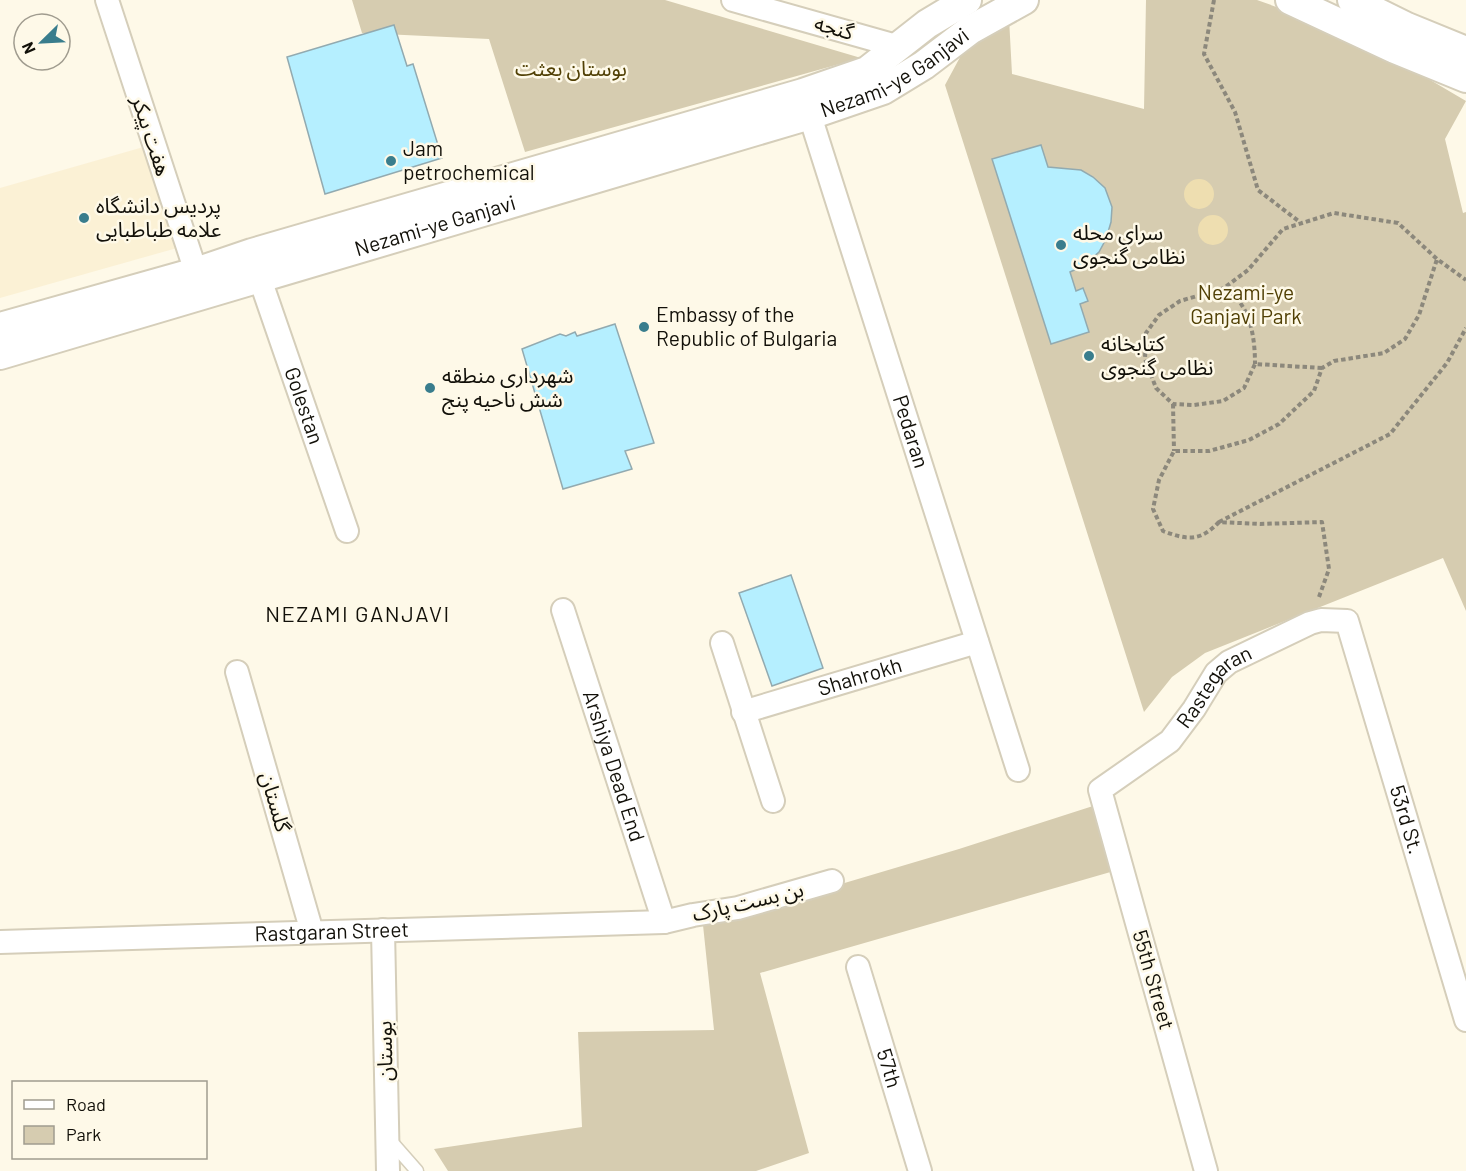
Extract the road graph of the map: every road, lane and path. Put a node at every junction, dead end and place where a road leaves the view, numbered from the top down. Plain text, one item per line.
1 (107, 0) edge
2 (733, 0) edge
3 (967, 0) edge
4 (1024, 0) edge
5 (1214, 0) edge
6 (1290, 0) edge
7 (1352, 0) edge
8 (793, 9) edge
9 (1385, 21) edge
10 (900, 47) junction
11 (1466, 51) edge
12 (924, 65) junction
13 (1466, 78) edge
14 (807, 104) junction
15 (1301, 223) junction
16 (1437, 260) junction
17 (256, 266) junction
18 (1466, 280) edge
19 (200, 283) junction
20 (1224, 288) junction
21 (0, 327) edge
22 (1466, 328) edge
23 (0, 355) edge
24 (1255, 364) junction
25 (1322, 368) junction
26 (1173, 404) junction
27 (1174, 451) junction
28 (1219, 522) junction
29 (347, 531) dead end
30 (563, 610) dead end
31 (1347, 621) joint
32 (1310, 622) junction
33 (977, 642) junction
34 (722, 644) dead end
35 (237, 672) dead end
36 (743, 712) junction
37 (1018, 770) dead end
38 (1100, 790) joint
39 (773, 801) dead end
40 (832, 881) dead end
41 (664, 922) junction
42 (382, 930) junction
43 (312, 932) junction
44 (0, 942) edge
45 (858, 967) dead end
46 (1466, 1020) edge
47 (387, 1136) junction
48 (388, 1171) edge
49 (417, 1171) edge
50 (920, 1171) edge
51 (1206, 1171) edge

1 - 19 street, هفت پیکر
2 - 8 street, گنجه
3 - 10 street, Nezami-ye Ganjavi
4 - 12 street, Nezami-ye Ganjavi
5 - 15 path
6 - 9 street
7 - 9 street
8 - 10 street, گنجه
9 - 11 street
9 - 13 street
10 - 12 street
10 - 14 street, Nezami-ye Ganjavi
12 - 14 street, Nezami-ye Ganjavi
14 - 17 street, Nezami-ye Ganjavi
14 - 33 street, Pedaran
15 - 16 path
15 - 20 path
16 - 18 path
16 - 25 path
17 - 19 street, Nezami-ye Ganjavi
17 - 29 street, Golestan
19 - 21 street, Nezami-ye Ganjavi
19 - 23 street, Nezami-ye Ganjavi
20 - 24 path
20 - 26 path
22 - 28 path
24 - 25 path
24 - 26 path
25 - 27 path
26 - 27 path
27 - 28 path
28 - 32 path
30 - 41 street, Arshiya Dead End
31 - 32 street, Rastegaran
31 - 46 street, 53rd St.
32 - 38 street, Rastegaran
33 - 36 street, Shahrokh
33 - 37 street, Pedaran
34 - 36 street
35 - 43 street, گلستان
36 - 39 street
38 - 51 street, 55th Street
40 - 41 street, بن بست پارک
41 - 42 street, Rastgaran Street
42 - 43 street, Rastgaran Street
42 - 47 street, بوستان
43 - 44 street, Rastgaran Street
45 - 50 street, 57th
47 - 48 street, بوستان
47 - 49 lane

